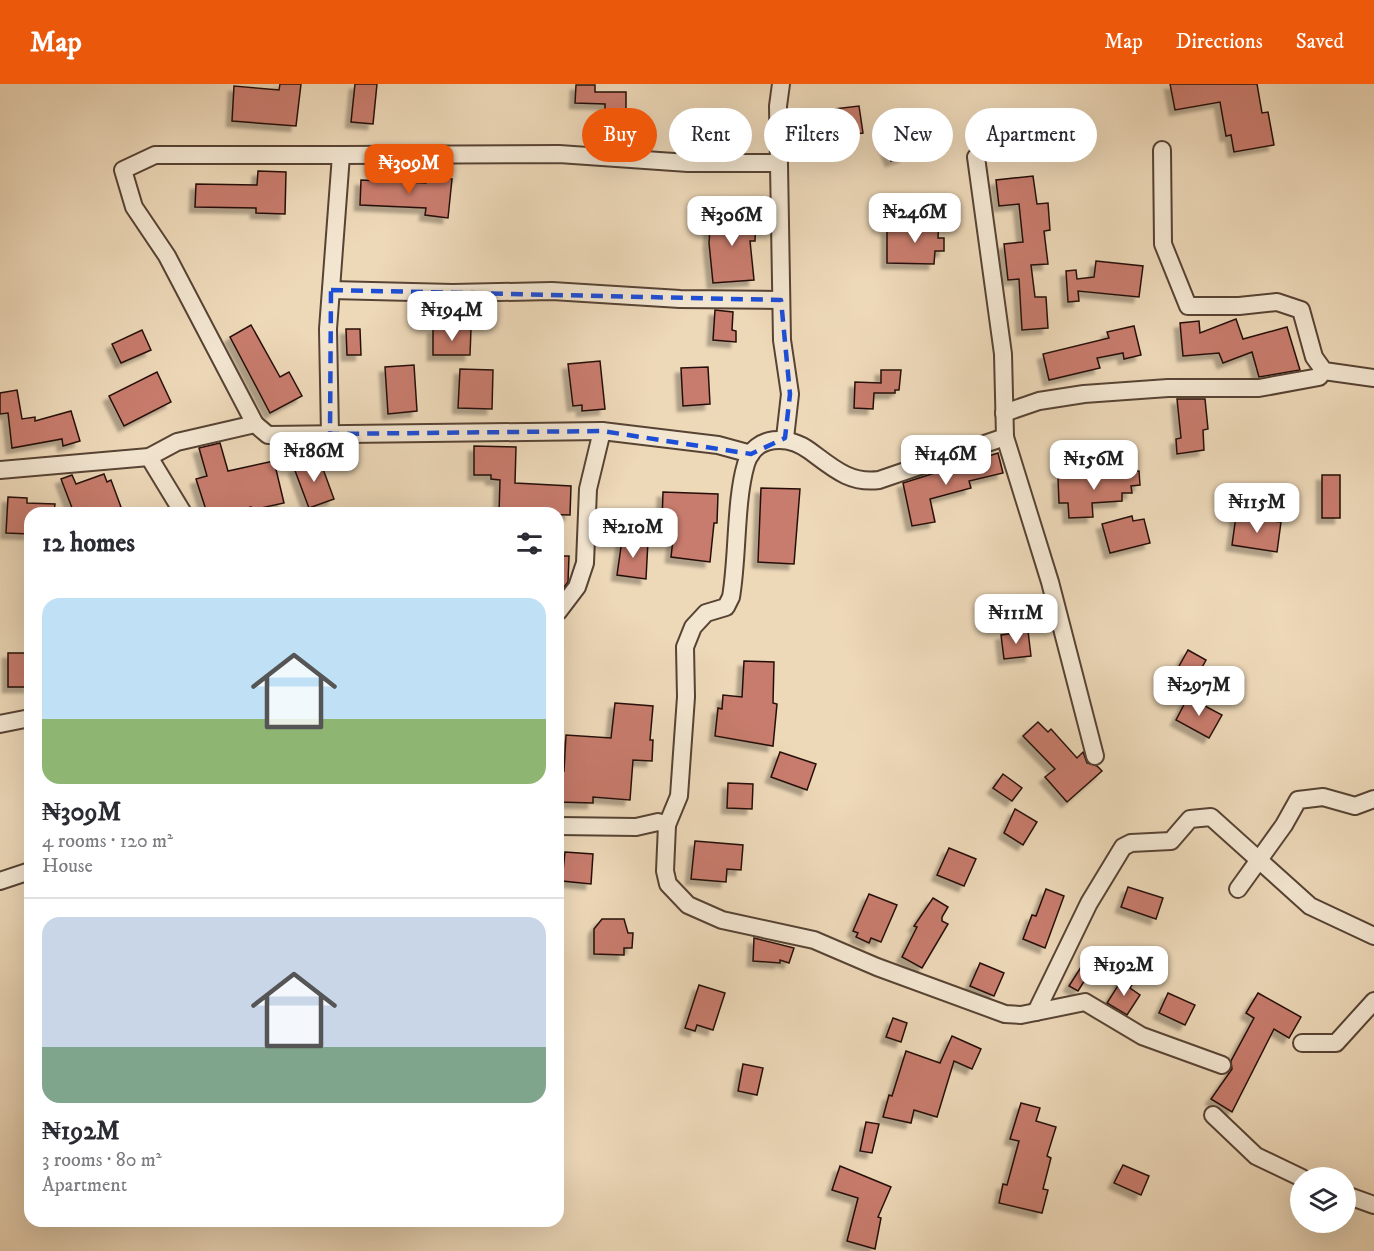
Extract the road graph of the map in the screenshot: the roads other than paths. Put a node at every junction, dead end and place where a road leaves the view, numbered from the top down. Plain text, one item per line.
1 (781, 84) edge
2 (1162, 150) dead end
3 (341, 155) junction
4 (977, 162) edge
5 (778, 163) junction
6 (331, 290) junction
7 (781, 300) junction
8 (1324, 371) junction
9 (1374, 378) edge
10 (1004, 413) junction
11 (255, 424) junction
12 (602, 431) junction
13 (330, 434) junction
14 (1005, 437) junction
15 (785, 438) junction
16 (751, 454) junction
17 (149, 457) junction
18 (0, 470) edge
19 (179, 507) edge
20 (564, 604) edge
21 (24, 719) edge
22 (0, 724) edge
23 (1095, 756) dead end
24 (1374, 799) edge
25 (667, 825) junction
26 (564, 826) edge
27 (1258, 861) junction
28 (24, 873) edge
29 (0, 881) edge
30 (1238, 889) dead end
31 (1374, 936) edge
32 (1374, 1001) edge
33 (1036, 1012) junction
34 (1302, 1044) dead end
35 (1222, 1065) dead end
36 (1213, 1115) dead end
37 (1290, 1172) edge
38 (1356, 1199) edge
39 (1374, 1205) edge

1 - 5 street
2 - 8 street
3 - 5 street
3 - 6 street
3 - 11 street
4 - 10 street
5 - 7 street
6 - 7 street
6 - 13 street
7 - 15 street
8 - 9 street
8 - 10 street
10 - 14 street
11 - 13 street
11 - 17 street
12 - 13 street
12 - 16 street
12 - 20 street
14 - 15 street
14 - 23 street
15 - 16 street
16 - 25 street
17 - 18 street
17 - 19 street
21 - 22 street
24 - 27 street
25 - 26 street
25 - 33 street
27 - 30 street
27 - 31 street
27 - 33 street
28 - 29 street
32 - 34 street
33 - 35 street
36 - 37 street
38 - 39 street

